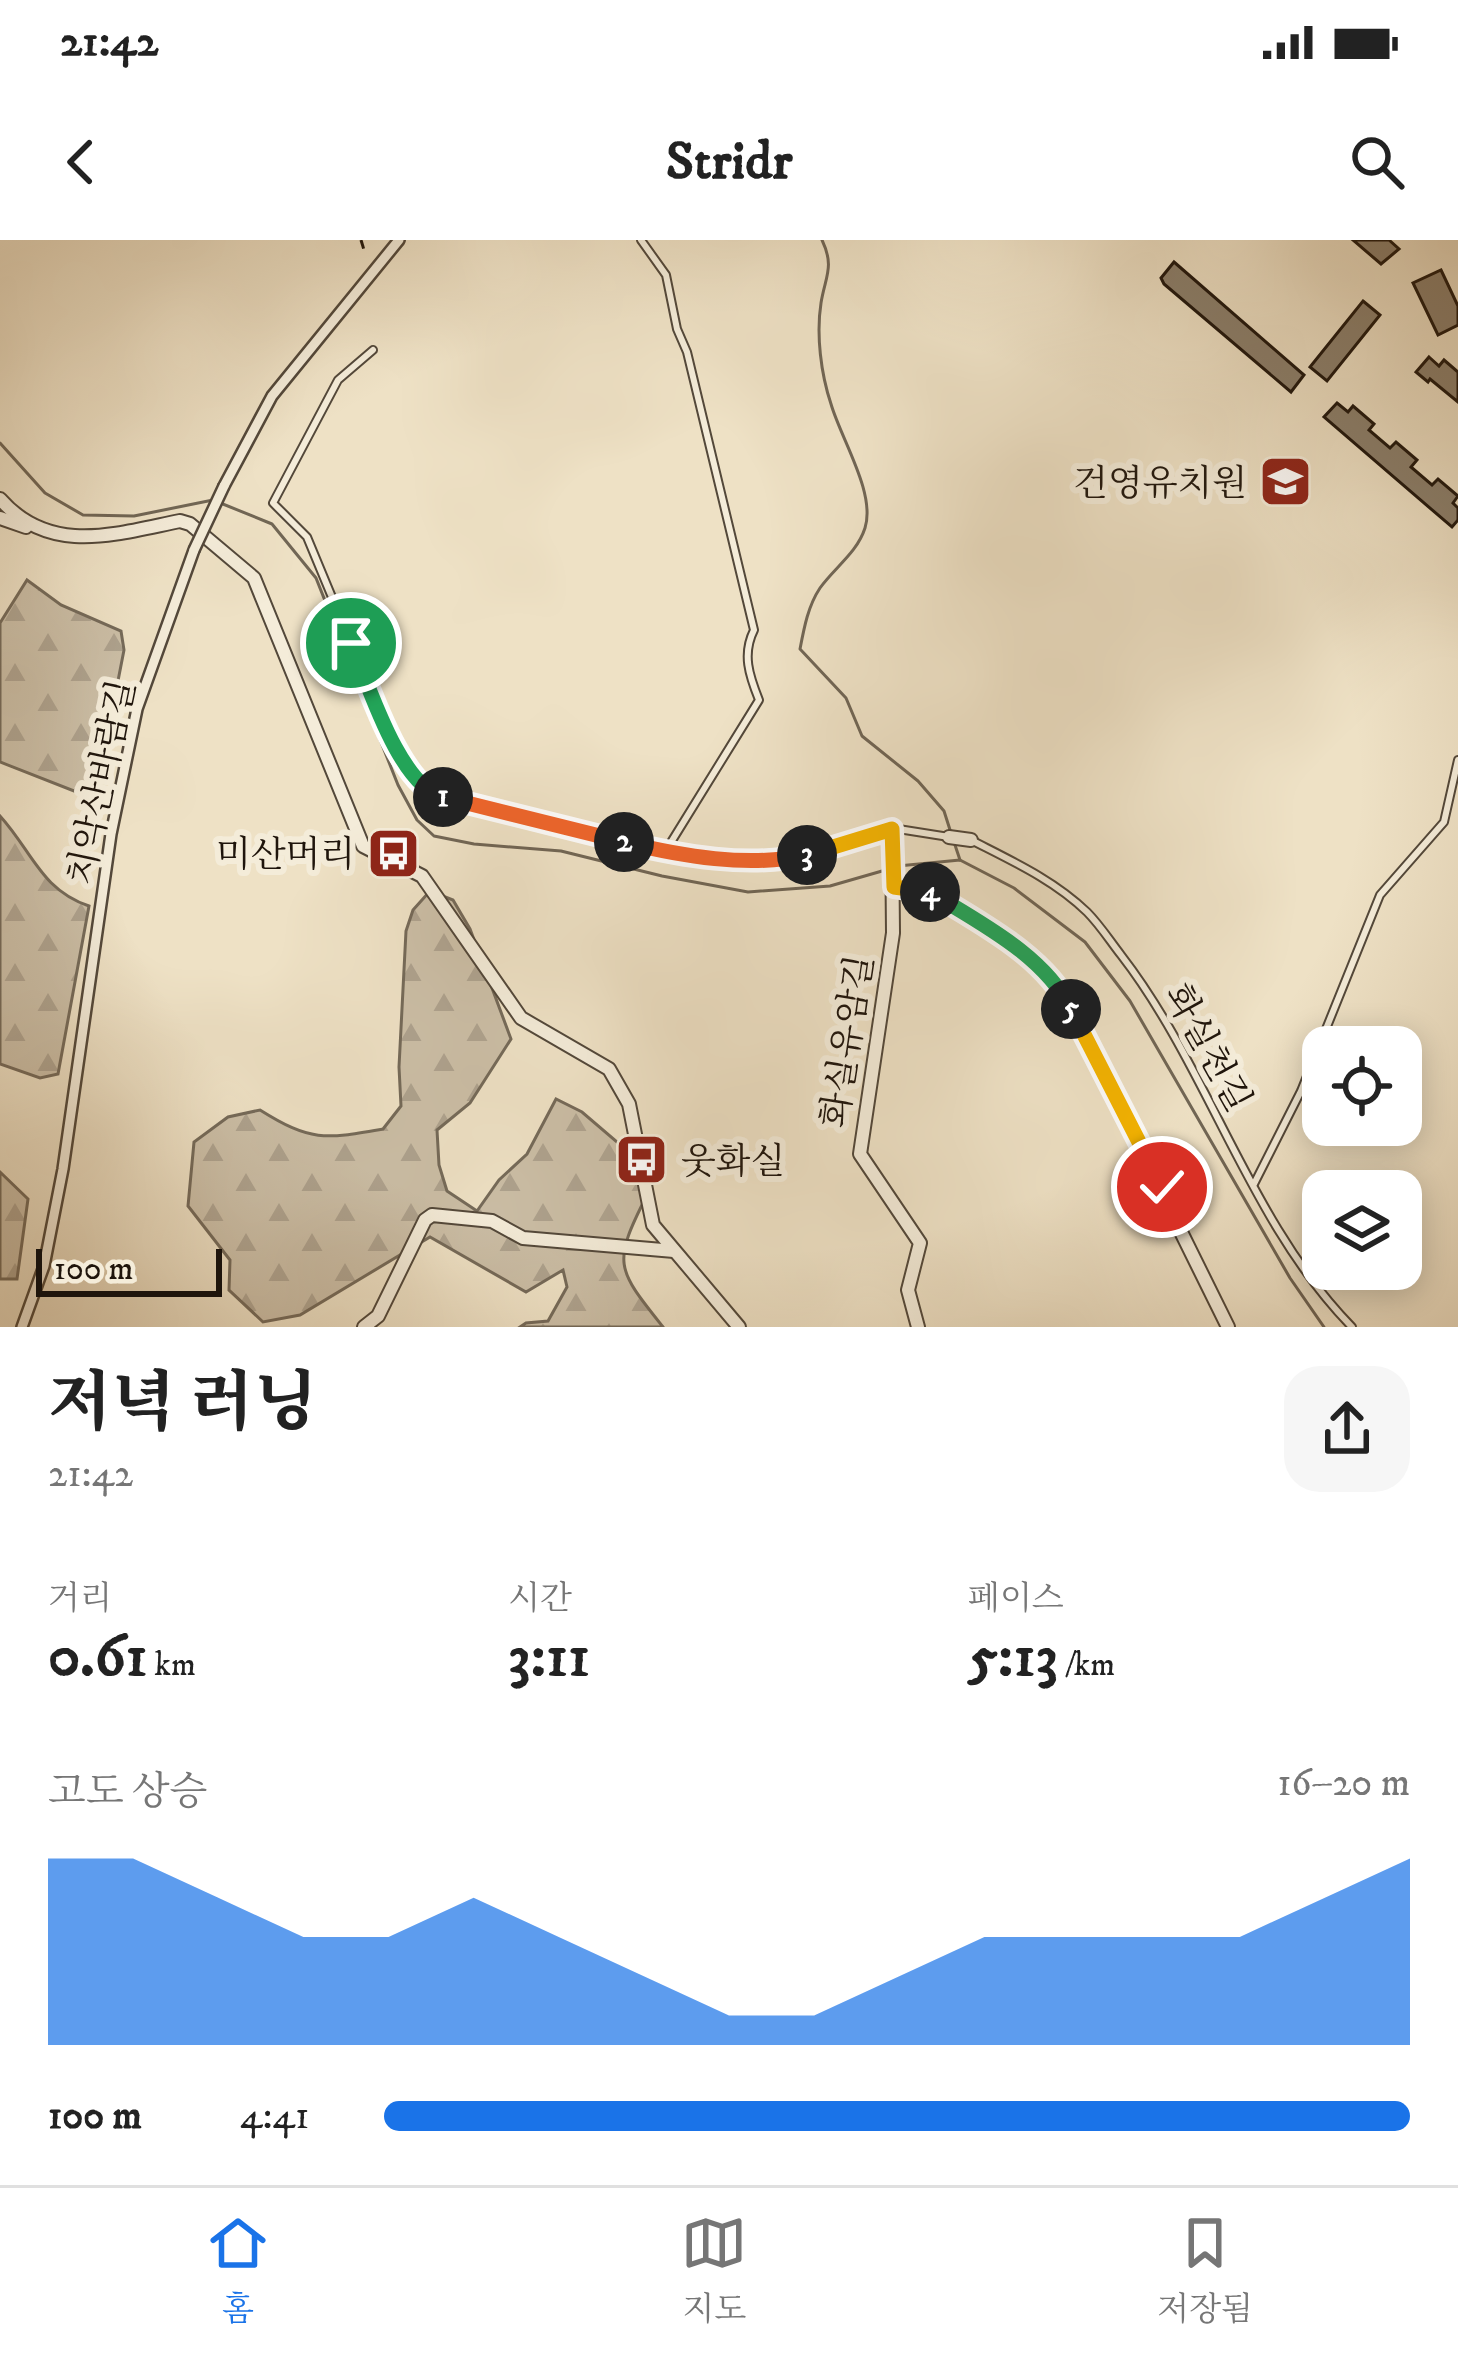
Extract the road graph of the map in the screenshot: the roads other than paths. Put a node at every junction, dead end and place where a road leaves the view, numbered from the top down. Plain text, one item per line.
1 (399, 240) edge
2 (640, 240) edge
3 (373, 350) dead end
4 (0, 499) edge
5 (0, 518) edge
6 (32, 529) junction
7 (1458, 760) edge
8 (893, 834) junction
9 (949, 837) joint
10 (971, 840) joint
11 (665, 852) junction
12 (894, 887) junction
13 (1254, 1184) junction
14 (674, 1251) junction
15 (22, 1327) edge
16 (364, 1327) edge
17 (739, 1327) edge
18 (918, 1327) edge
19 (1228, 1327) edge
20 (1352, 1327) edge

1 - 15 street, 치악산바람길, bridge
2 - 11 lane
3 - 11 lane
4 - 6 street
5 - 6 street
6 - 14 street
7 - 13 lane
8 - 9 lane
8 - 11 lane
8 - 12 street, 화실유암길
9 - 10 street
10 - 13 lane, 화실천길
12 - 18 street, 화실유암길
12 - 19 street
13 - 20 lane, 화실천길
14 - 16 street
14 - 17 street

